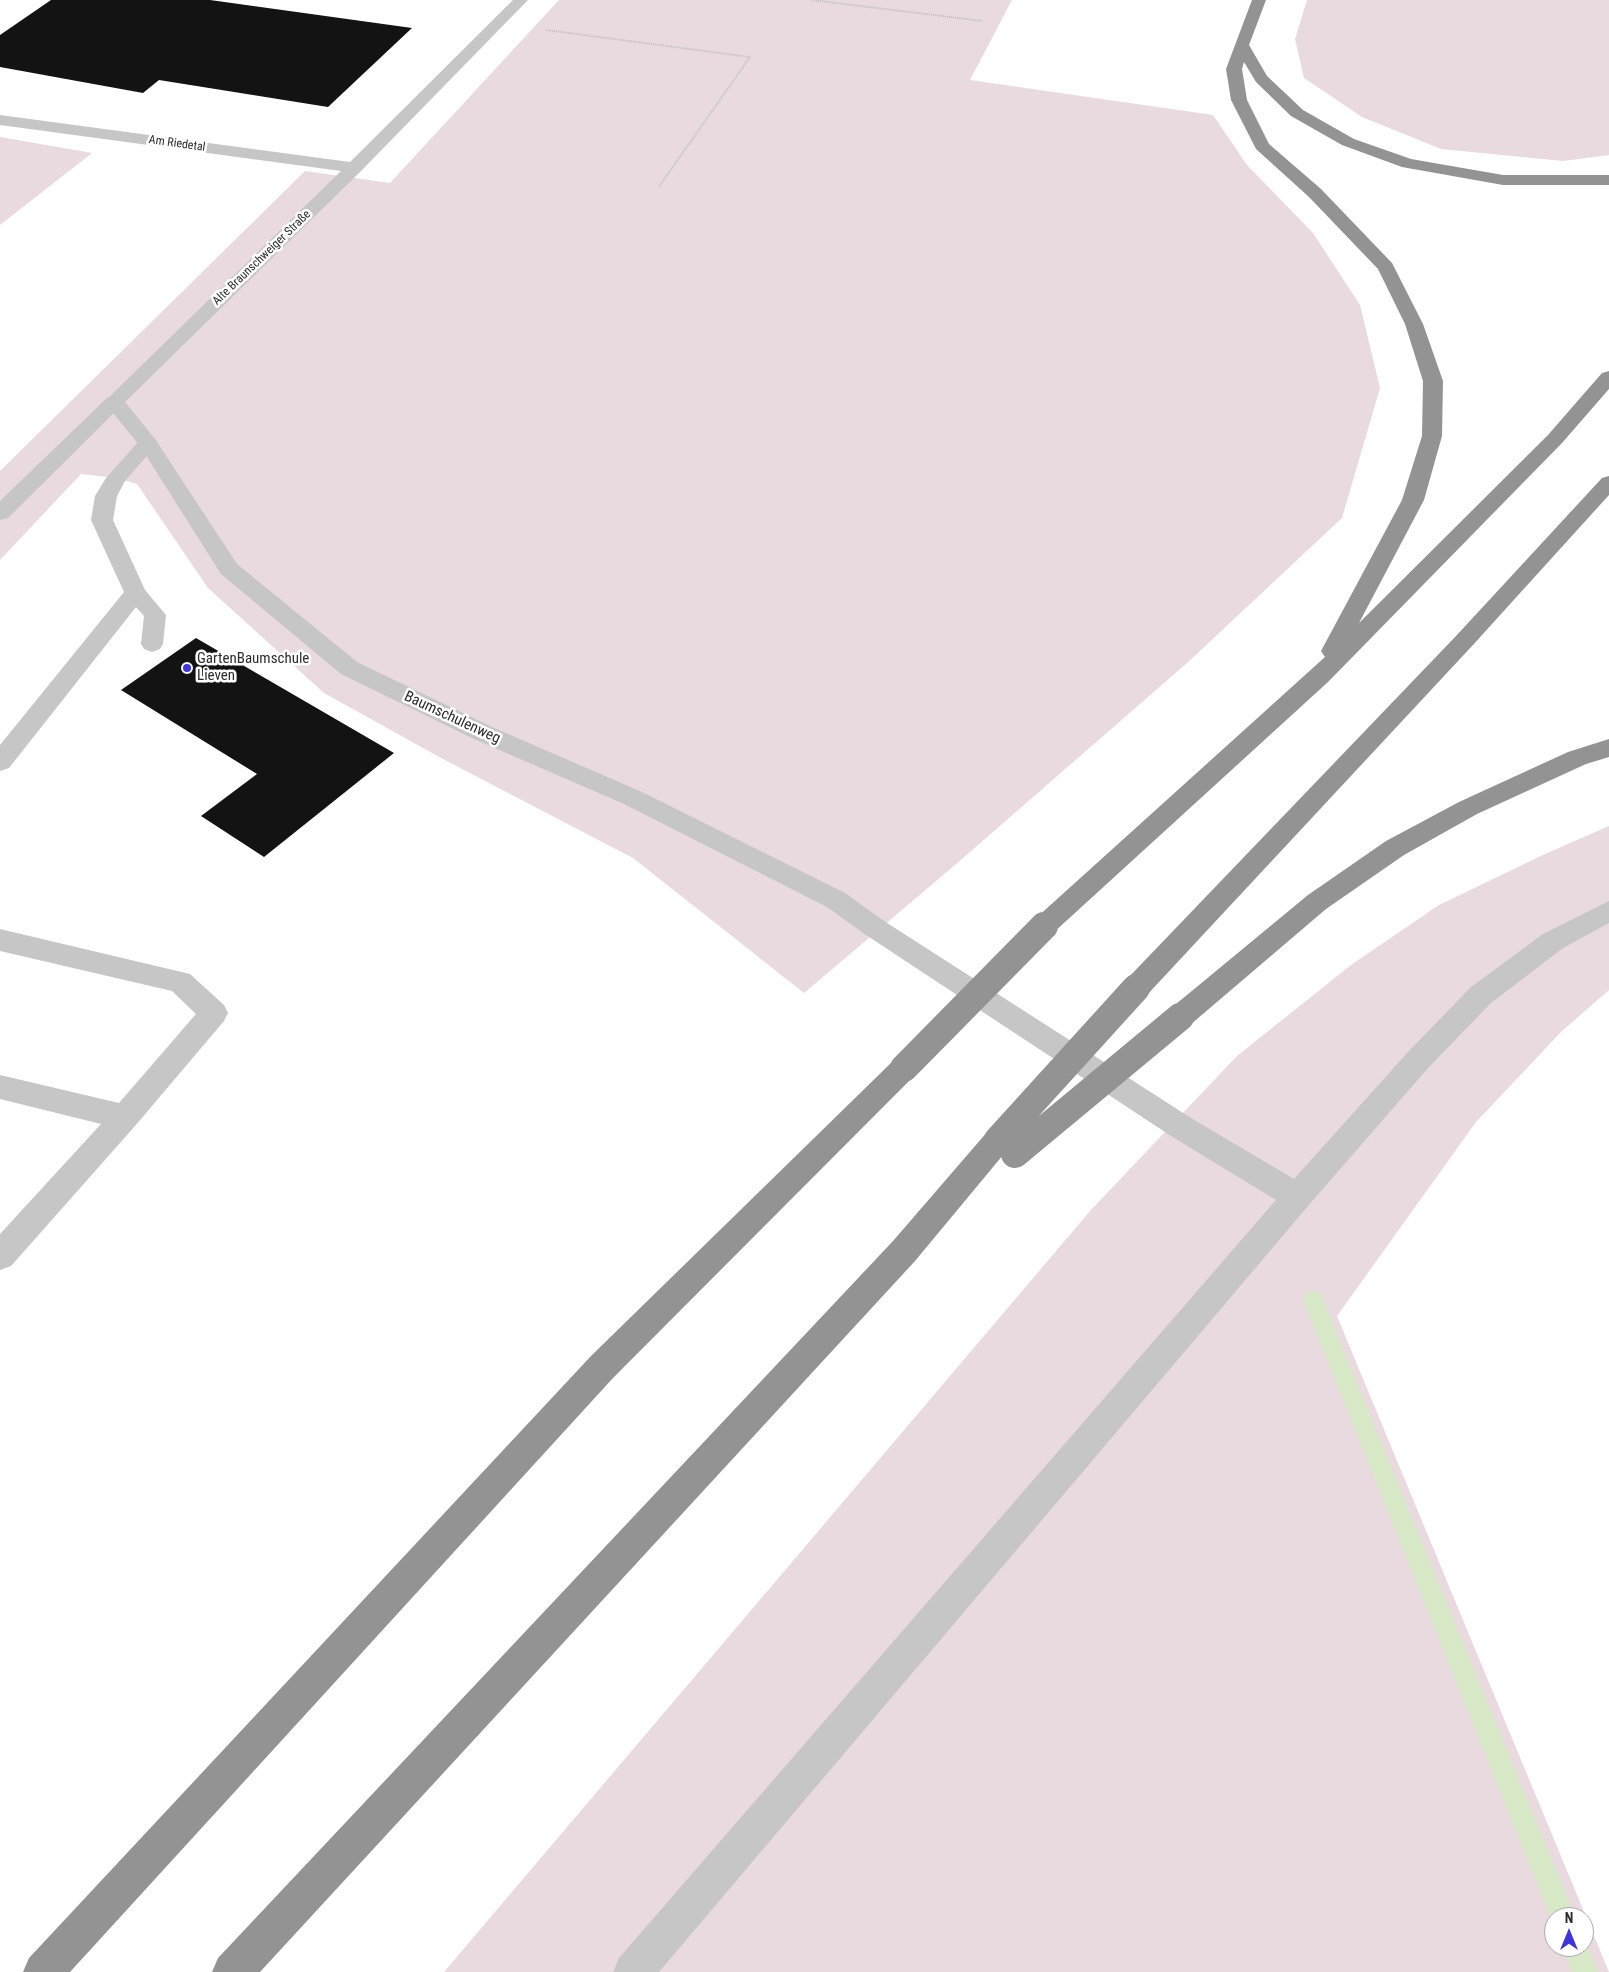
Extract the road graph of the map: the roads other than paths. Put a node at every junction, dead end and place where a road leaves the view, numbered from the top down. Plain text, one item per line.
1 (521, 0) edge
2 (1259, 0) edge
3 (1241, 45) junction
4 (0, 120) edge
5 (354, 168) junction
6 (1609, 180) edge
7 (1609, 377) edge
8 (114, 402) junction
9 (148, 443) junction
10 (1609, 482) edge
11 (0, 513) edge
12 (135, 593) junction
13 (152, 644) dead end
14 (1320, 676) junction
15 (1609, 748) edge
16 (0, 762) edge
17 (1609, 911) edge
18 (0, 940) edge
19 (0, 1087) edge
20 (125, 1117) junction
21 (1007, 1147) junction
22 (1297, 1197) junction
23 (0, 1256) edge
24 (43, 1972) edge
25 (232, 1972) edge
26 (633, 1972) edge

1 - 5 street, Alte Braunschweiger Straße
2 - 3 highway
3 - 6 highway
3 - 14 highway
4 - 5 street, Am Riedetal
5 - 8 street, Alte Braunschweiger Straße
7 - 14 highway
8 - 9 street, Baumschulenweg
8 - 11 street, Alte Braunschweiger Straße
9 - 12 street
9 - 22 street, Baumschulenweg
10 - 21 highway, bridge
12 - 13 street
12 - 16 street
14 - 24 highway, bridge
15 - 21 highway, bridge
17 - 22 street
18 - 20 street
19 - 20 street
20 - 23 street
21 - 25 highway
22 - 26 street

